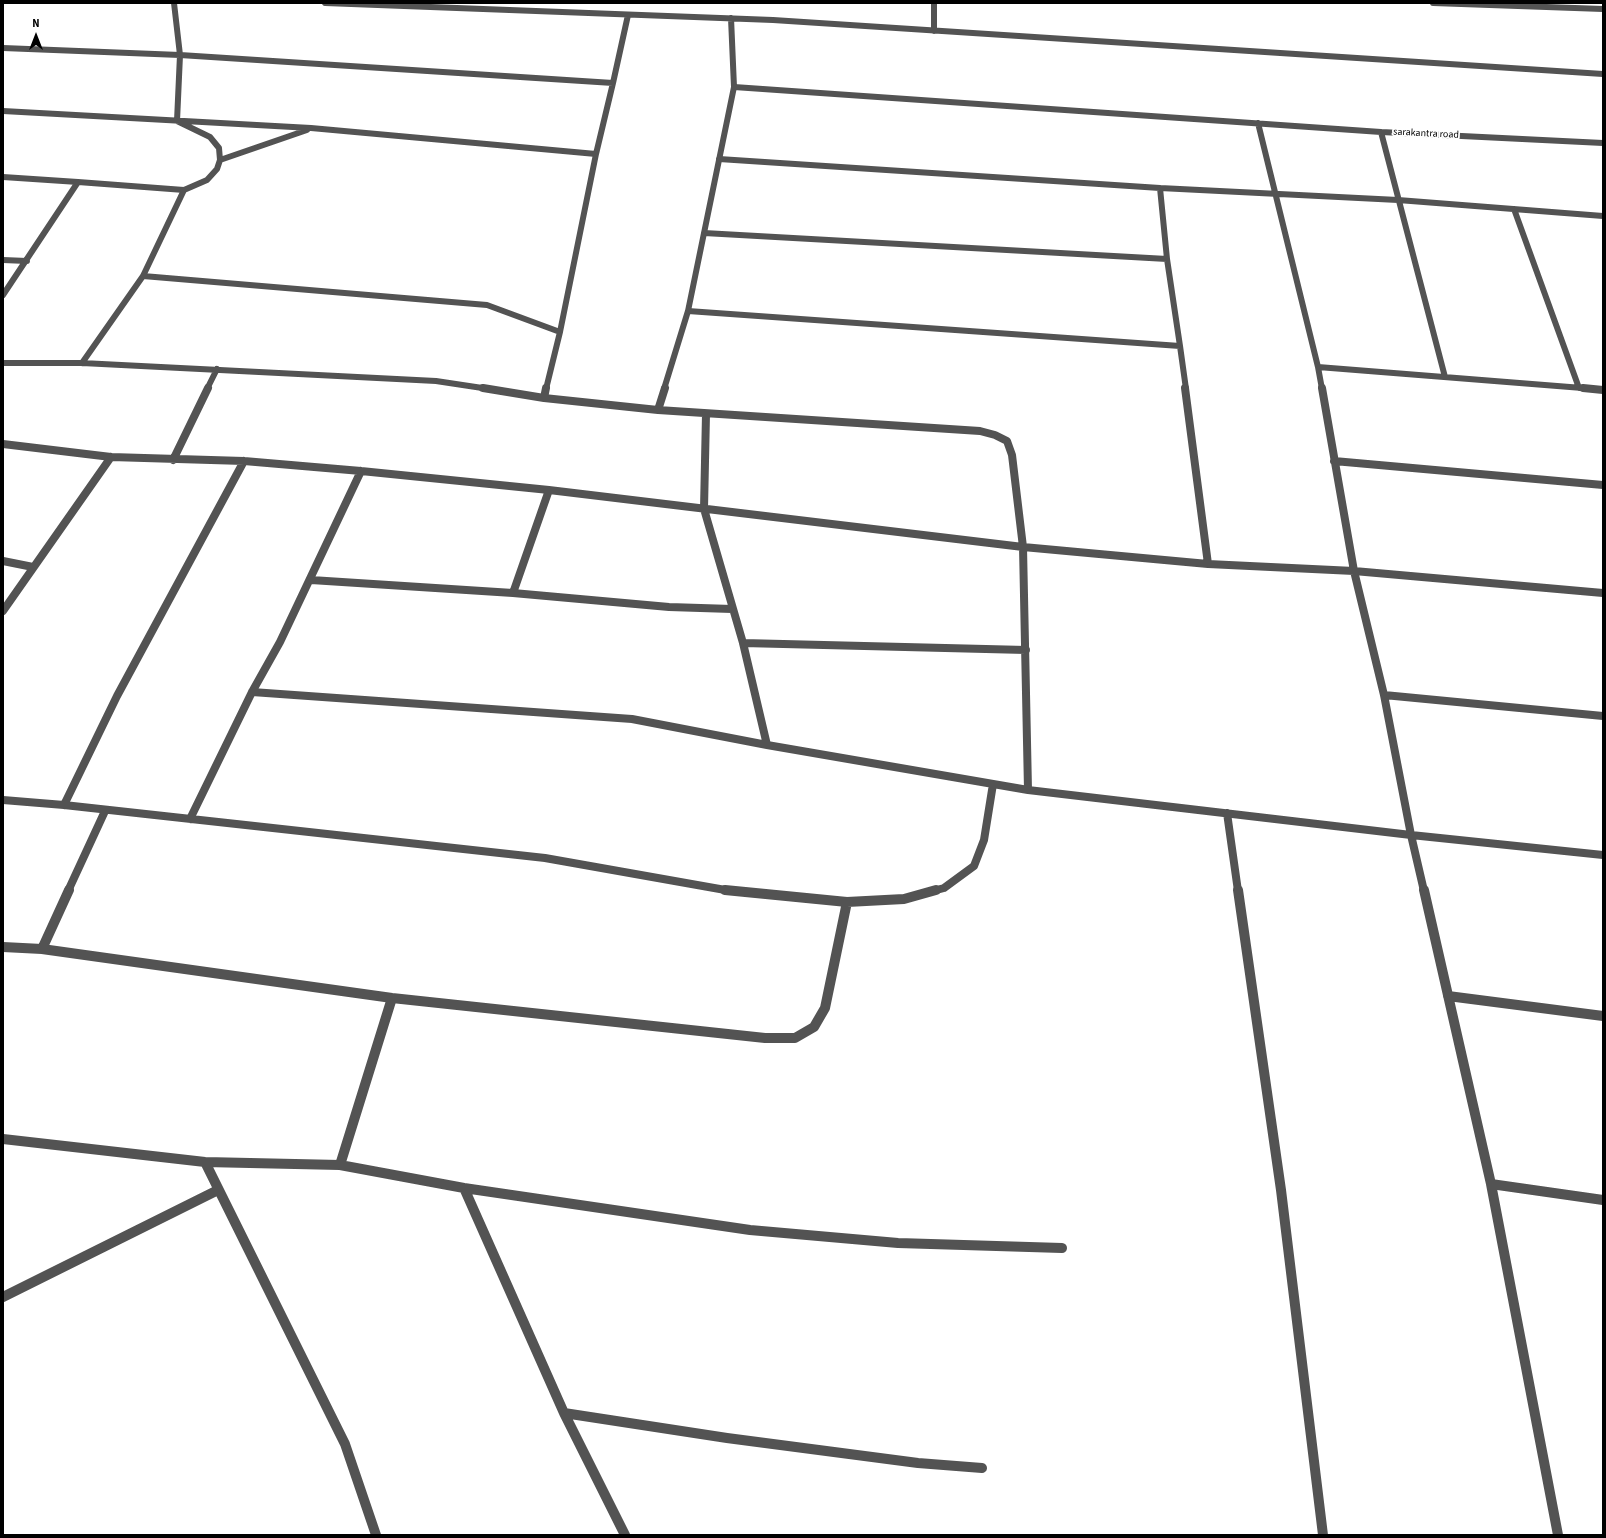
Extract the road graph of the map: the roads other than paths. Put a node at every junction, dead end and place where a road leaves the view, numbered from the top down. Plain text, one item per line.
1 (174, 3) edge
2 (325, 3) edge
3 (934, 3) edge
4 (1433, 3) edge
5 (1603, 9) edge
6 (628, 15) junction
7 (731, 18) junction
8 (934, 31) junction
9 (3, 48) edge
10 (180, 55) junction
11 (1603, 74) edge
12 (613, 83) junction
13 (734, 87) junction
14 (3, 111) edge
15 (177, 121) junction
16 (1258, 123) junction
17 (311, 128) junction
18 (1381, 132) junction
19 (1603, 143) edge
20 (596, 154) junction
21 (719, 159) junction
22 (220, 160) junction
23 (3, 177) edge
24 (78, 182) junction
25 (1160, 188) junction
26 (184, 190) junction
27 (1276, 194) junction
28 (1398, 200) junction
29 (1514, 209) junction
30 (1603, 216) edge
31 (704, 233) junction
32 (1167, 259) junction
33 (3, 260) edge
34 (27, 261) junction
35 (143, 276) junction
36 (3, 295) edge
37 (688, 311) junction
38 (560, 332) junction
39 (1180, 346) junction
40 (3, 363) edge
41 (82, 363) junction
42 (1318, 367) junction
43 (217, 369) junction
44 (1445, 377) junction
45 (1579, 388) junction
46 (1603, 390) edge
47 (544, 398) junction
48 (658, 410) junction
49 (706, 414) junction
50 (3, 444) edge
51 (111, 457) junction
52 (173, 460) junction
53 (244, 461) junction
54 (1334, 461) junction
55 (362, 471) junction
56 (1603, 484) edge
57 (549, 490) junction
58 (704, 509) junction
59 (1023, 547) junction
60 (3, 561) edge
61 (1208, 564) junction
62 (33, 567) junction
63 (1354, 571) junction
64 (310, 580) junction
65 (1603, 593) edge
66 (513, 594) junction
67 (732, 609) junction
68 (3, 611) edge
69 (743, 643) junction
70 (1026, 650) junction
71 (252, 692) junction
72 (1384, 695) junction
73 (1603, 716) edge
74 (767, 745) junction
75 (993, 784) junction
76 (1028, 790) junction
77 (3, 800) edge
78 (64, 805) junction
79 (105, 811) junction
80 (1227, 813) junction
81 (190, 819) junction
82 (1410, 835) junction
83 (1603, 855) edge
84 (847, 902) junction
85 (3, 947) edge
86 (42, 949) junction
87 (1448, 996) junction
88 (392, 998) junction
89 (1603, 1016) edge
90 (3, 1139) edge
91 (205, 1162) junction
92 (340, 1165) junction
93 (1491, 1184) junction
94 (464, 1188) junction
95 (218, 1190) junction
96 (1603, 1200) edge
97 (1062, 1248) dead end
98 (3, 1297) edge
99 (564, 1413) junction
100 (982, 1468) dead end
101 (376, 1535) edge
102 (625, 1535) edge
103 (1323, 1535) edge
104 (1558, 1535) edge

1 - 10 street
2 - 6 street
3 - 8 street
4 - 5 street
6 - 7 street
6 - 12 street
7 - 8 street
7 - 13 street
8 - 11 street
9 - 10 street
10 - 12 street
10 - 15 street
12 - 20 street
13 - 16 street
13 - 21 street
14 - 15 street
15 - 17 street
15 - 22 street
16 - 18 street
16 - 27 street
17 - 20 street
17 - 22 street
18 - 19 street, sarakantra road
18 - 28 street, sarakantra road
20 - 38 street
21 - 25 street
21 - 31 street
22 - 26 street
23 - 24 street
24 - 26 street
24 - 34 street
25 - 27 street
25 - 32 street
26 - 35 street
27 - 28 street
27 - 42 street
28 - 29 street
28 - 44 street, sarakantra road
29 - 30 street
29 - 45 street
31 - 32 street
31 - 37 street
32 - 39 street
33 - 34 street
34 - 36 street
35 - 38 street
35 - 41 street
37 - 39 street
37 - 48 street
38 - 47 street
39 - 61 street
40 - 41 street
41 - 43 street
42 - 44 street
42 - 54 street
43 - 47 street
43 - 52 street
44 - 45 street
45 - 46 street
47 - 48 street
48 - 49 street
49 - 58 street
49 - 59 street
50 - 51 street
51 - 52 street
51 - 62 street
52 - 53 street
53 - 55 street
53 - 78 street
54 - 56 street
54 - 63 street
55 - 57 street
55 - 64 street
57 - 58 street
57 - 66 street
58 - 59 street
58 - 67 street
59 - 61 street
59 - 70 street
60 - 62 street
61 - 63 street
62 - 68 street
63 - 65 street
63 - 72 street
64 - 66 street
64 - 71 street
66 - 67 street
67 - 69 street
69 - 70 street
69 - 74 street
70 - 76 street
71 - 74 street
71 - 81 street
72 - 73 street
72 - 82 street
74 - 75 street
75 - 76 street
75 - 84 street
76 - 80 street
77 - 78 street
78 - 79 street
79 - 81 street
79 - 86 street
80 - 82 street
80 - 103 street
81 - 84 street
82 - 83 street
82 - 87 street
84 - 88 street
85 - 86 street
86 - 88 street
87 - 89 street
87 - 93 street
88 - 92 street
90 - 91 street
91 - 92 street
91 - 95 street
92 - 94 street
93 - 96 street
93 - 104 street
94 - 97 street
94 - 99 street
95 - 98 street
95 - 101 street
99 - 100 street
99 - 102 street

